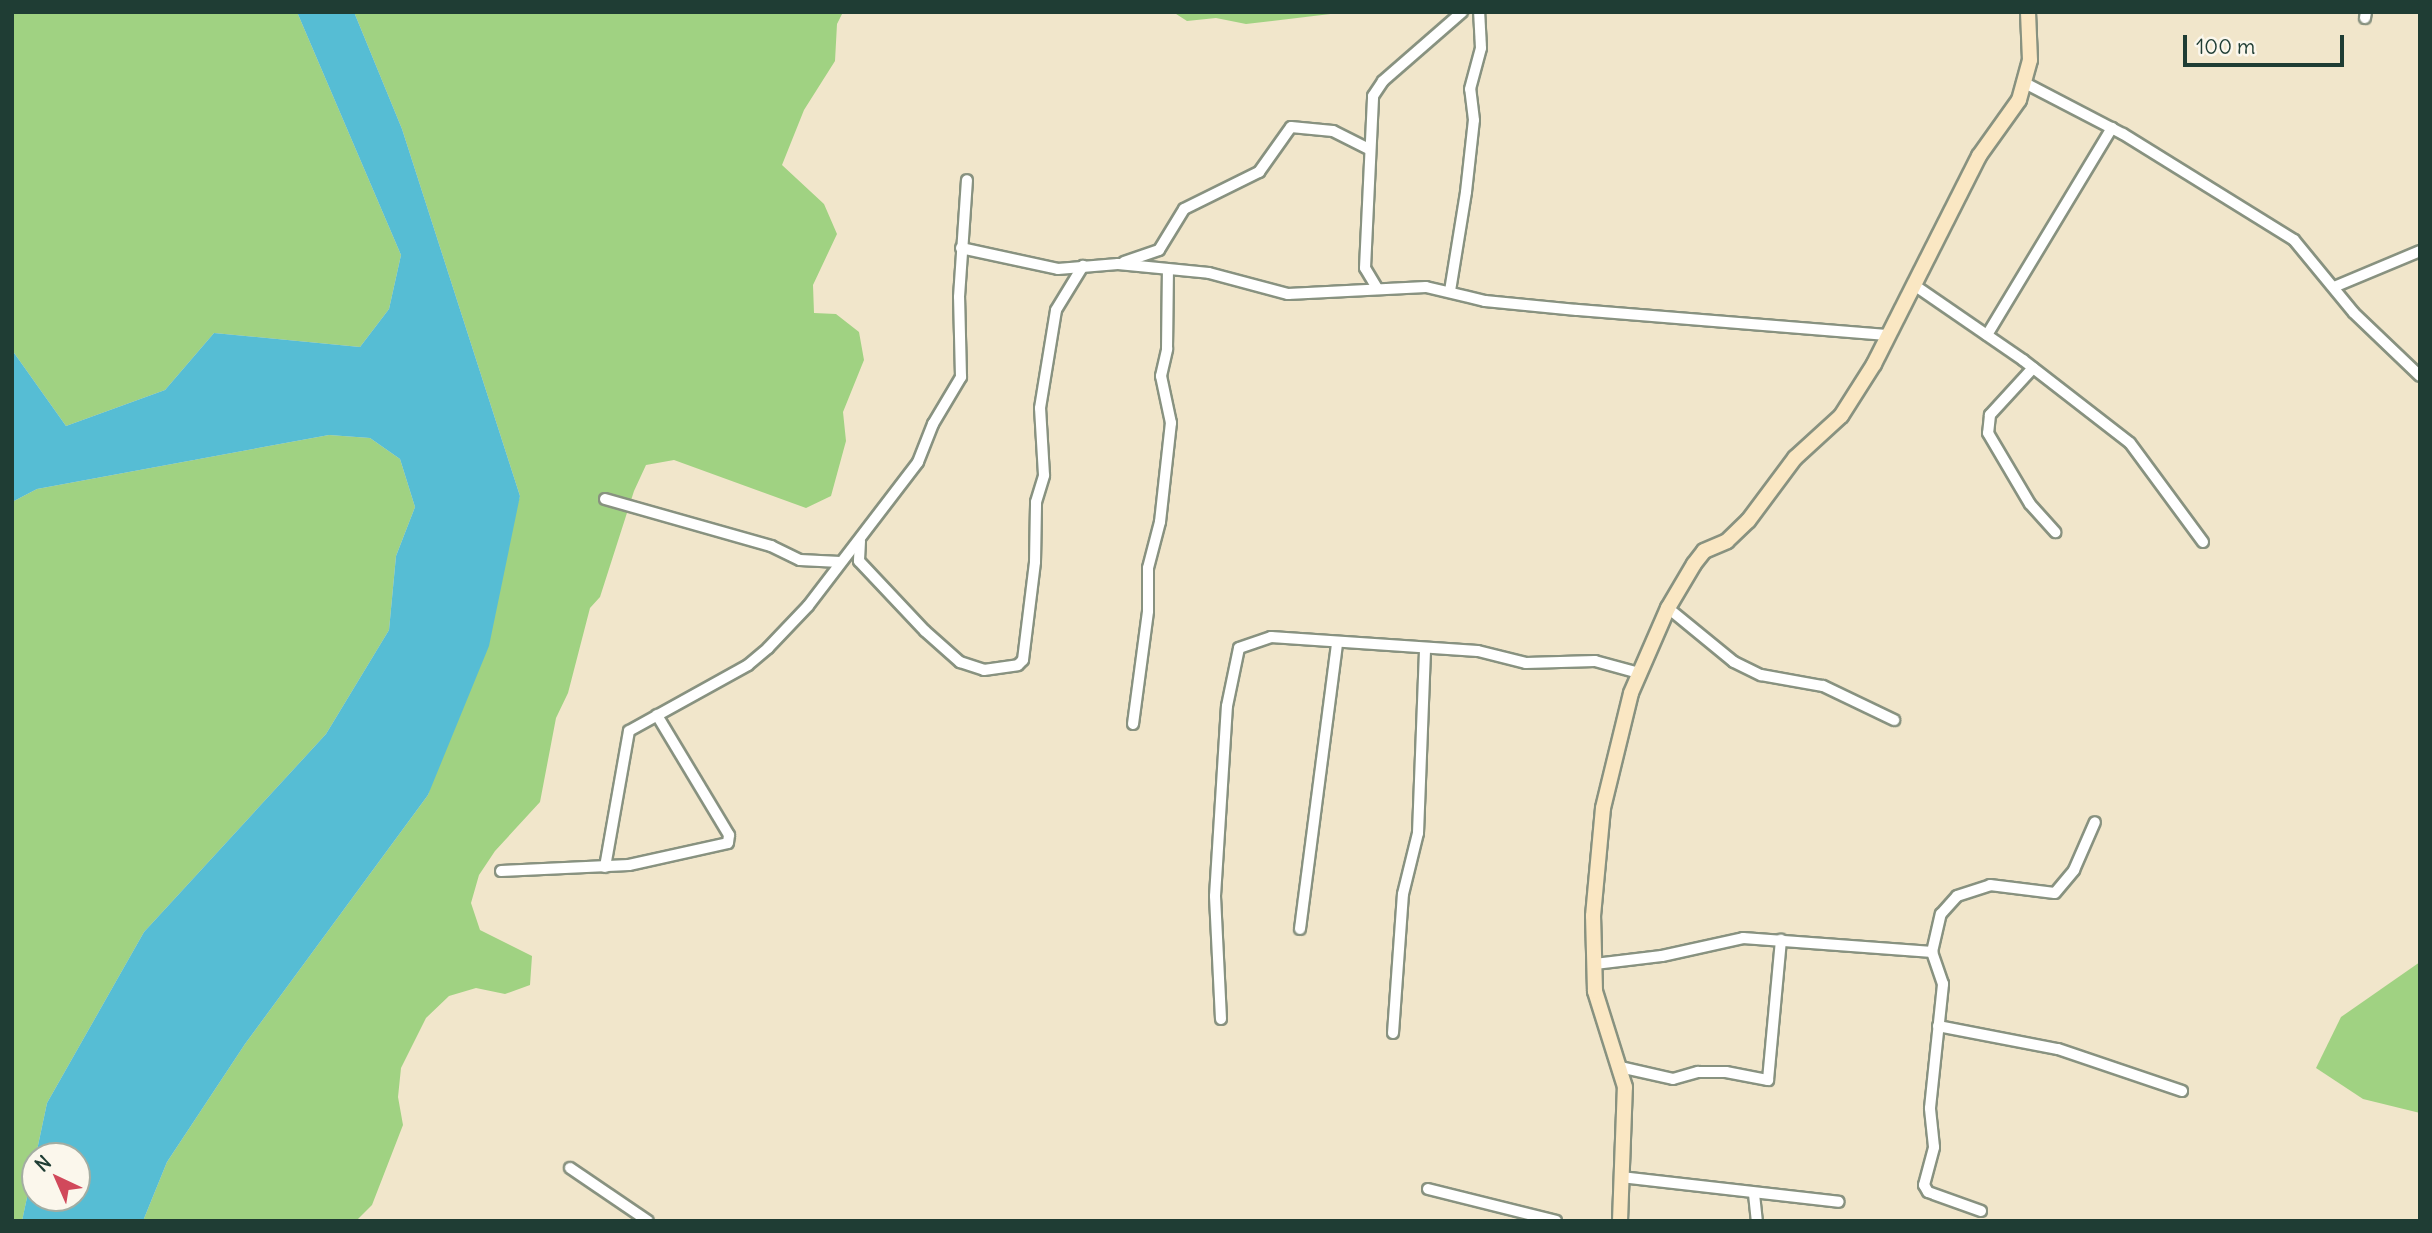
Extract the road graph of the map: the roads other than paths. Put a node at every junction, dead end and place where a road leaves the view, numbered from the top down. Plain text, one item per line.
1 (1462, 12) edge
2 (1479, 12) edge
3 (2028, 12) edge
4 (2025, 83) junction
5 (2112, 128) junction
6 (1369, 149) junction
7 (967, 180) dead end
8 (961, 248) junction
9 (2420, 251) edge
10 (1118, 264) junction
11 (1083, 266) junction
12 (1168, 270) junction
13 (1914, 285) junction
14 (2334, 287) junction
15 (1377, 288) junction
16 (1450, 291) junction
17 (1888, 335) junction
18 (1987, 335) junction
19 (2033, 368) junction
20 (2420, 376) edge
21 (605, 499) dead end
22 (2055, 532) dead end
23 (860, 539) junction
24 (2203, 542) dead end
25 (840, 562) junction
26 (1668, 608) junction
27 (1337, 643) junction
28 (1425, 648) junction
29 (1639, 673) junction
30 (657, 715) junction
31 (1894, 720) dead end
32 (1133, 724) dead end
33 (2095, 822) dead end
34 (605, 867) junction
35 (501, 871) dead end
36 (1300, 929) dead end
37 (1781, 940) junction
38 (1933, 951) junction
39 (1595, 964) junction
40 (1222, 1019) dead end
41 (1938, 1026) junction
42 (1394, 1033) dead end
43 (1620, 1067) junction
44 (2182, 1091) dead end
45 (570, 1168) dead end
46 (1621, 1177) junction
47 (1428, 1189) dead end
48 (1754, 1194) junction
49 (1839, 1202) dead end
50 (1981, 1211) dead end
51 (648, 1221) edge
52 (1556, 1221) edge
53 (1620, 1221) edge
54 (1757, 1221) edge

1 - 6 street
2 - 16 street
3 - 4 main road
4 - 5 street
4 - 13 main road
5 - 14 street
5 - 18 street
6 - 10 street
6 - 15 street
7 - 8 street
8 - 11 street
8 - 23 street
9 - 14 street
10 - 11 street
10 - 12 street
11 - 23 street
12 - 15 street
12 - 32 street
13 - 17 main road
13 - 18 street
14 - 20 street
15 - 16 street
16 - 17 street
17 - 26 main road
18 - 19 street
19 - 22 street
19 - 24 street
21 - 25 street
23 - 25 street
25 - 30 street
26 - 29 main road
26 - 31 street
27 - 28 street
27 - 36 street
27 - 40 street
28 - 29 street
28 - 42 street
29 - 39 main road
30 - 34 street
30 - 34 street
33 - 38 street
34 - 35 street
37 - 38 street
37 - 39 street
37 - 43 street
38 - 41 street
39 - 43 main road
41 - 44 street
41 - 50 street
43 - 46 main road
45 - 51 street
46 - 48 street
46 - 53 main road
47 - 52 street
48 - 49 street
48 - 54 street

